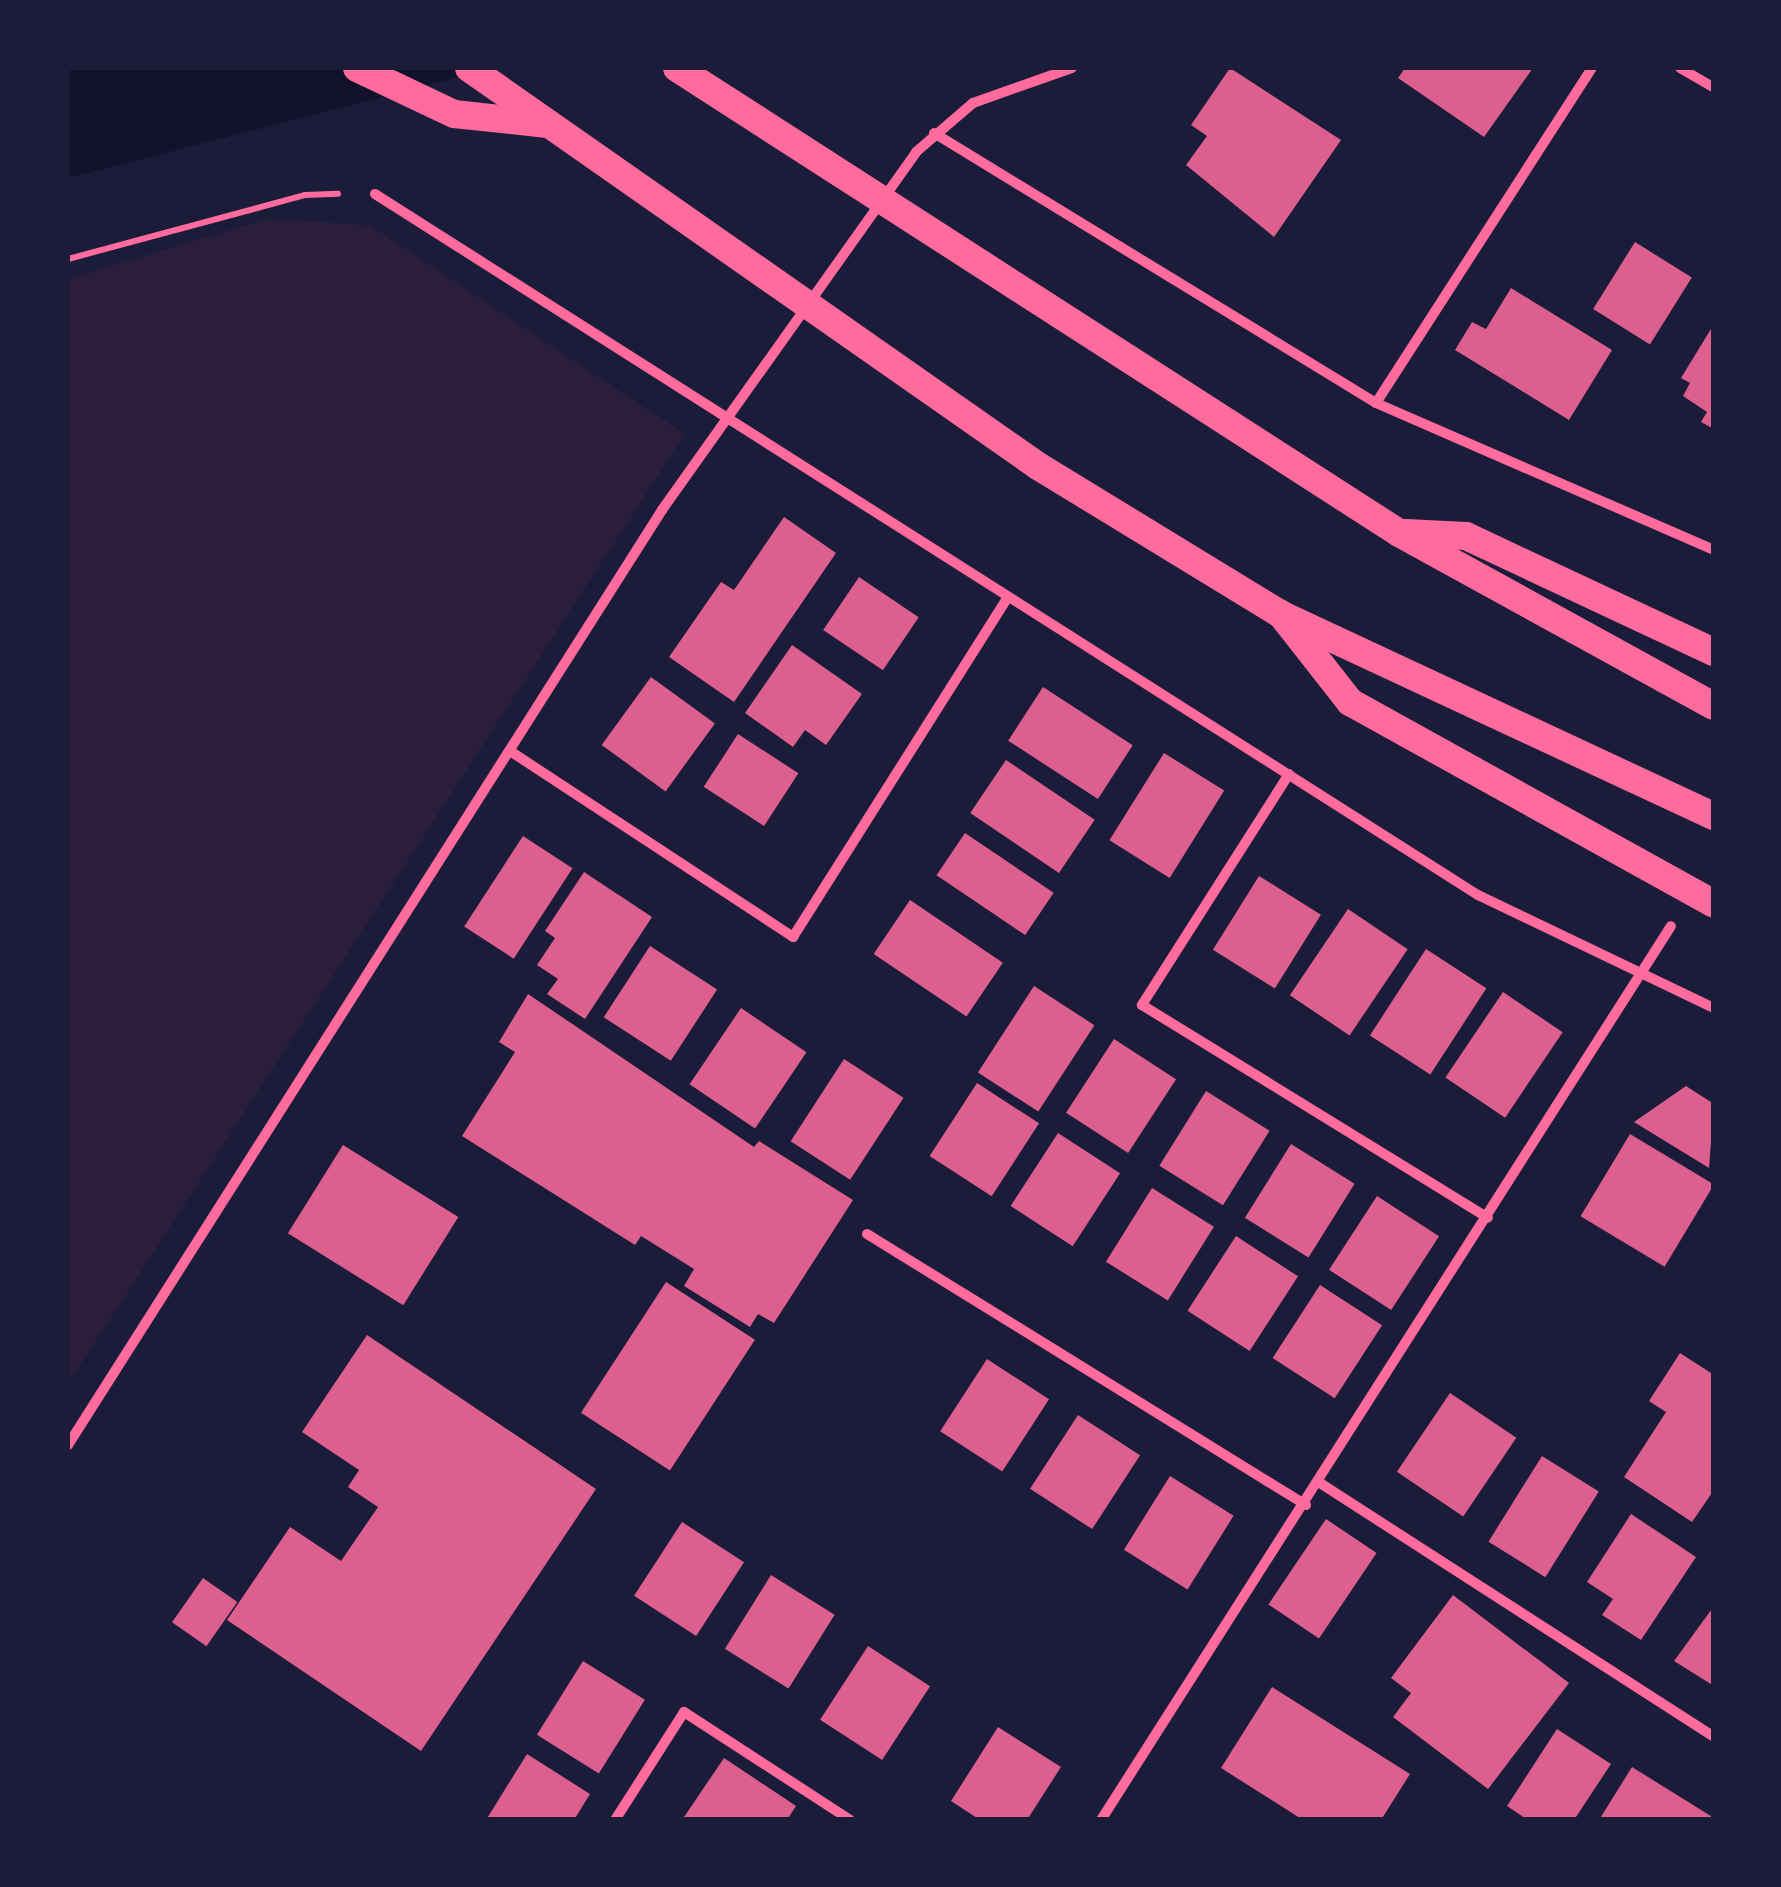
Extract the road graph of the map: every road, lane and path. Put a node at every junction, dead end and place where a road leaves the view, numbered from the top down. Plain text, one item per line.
1 (357, 68) edge
2 (468, 68) edge
3 (676, 68) edge
4 (1072, 68) edge
5 (1592, 68) edge
6 (1680, 68) edge
7 (1714, 88) edge
8 (553, 125) junction
9 (934, 132) junction
10 (374, 194) joint
11 (68, 259) edge
12 (1376, 403) junction
13 (732, 417) junction
14 (1399, 533) junction
15 (1714, 550) edge
16 (1006, 600) junction
17 (1280, 614) junction
18 (1714, 652) edge
19 (1714, 706) edge
20 (510, 750) junction
21 (1289, 774) junction
22 (1714, 816) edge
23 (1714, 904) edge
24 (1671, 926) dead end
25 (1642, 974) junction
26 (1714, 1008) edge
27 (1488, 1218) junction
28 (867, 1234) dead end
29 (68, 1445) edge
30 (1320, 1483) junction
31 (1306, 1506) junction
32 (1714, 1736) edge
33 (614, 1820) edge
34 (850, 1820) edge
35 (1100, 1820) edge

1 - 8 highway
2 - 8 highway
3 - 14 highway
4 - 9 street
5 - 12 street
6 - 7 street
8 - 17 highway
9 - 12 street
9 - 13 street
10 - 11 path
10 - 13 street
12 - 15 street
13 - 16 street
13 - 20 street
14 - 18 highway
14 - 19 highway
16 - 20 street
16 - 21 street
17 - 22 highway
17 - 23 highway
20 - 29 street
21 - 25 street
21 - 27 street
24 - 25 street
25 - 26 street
25 - 27 street
27 - 30 street
28 - 31 street
30 - 31 street
30 - 32 street
31 - 35 street
33 - 34 street

